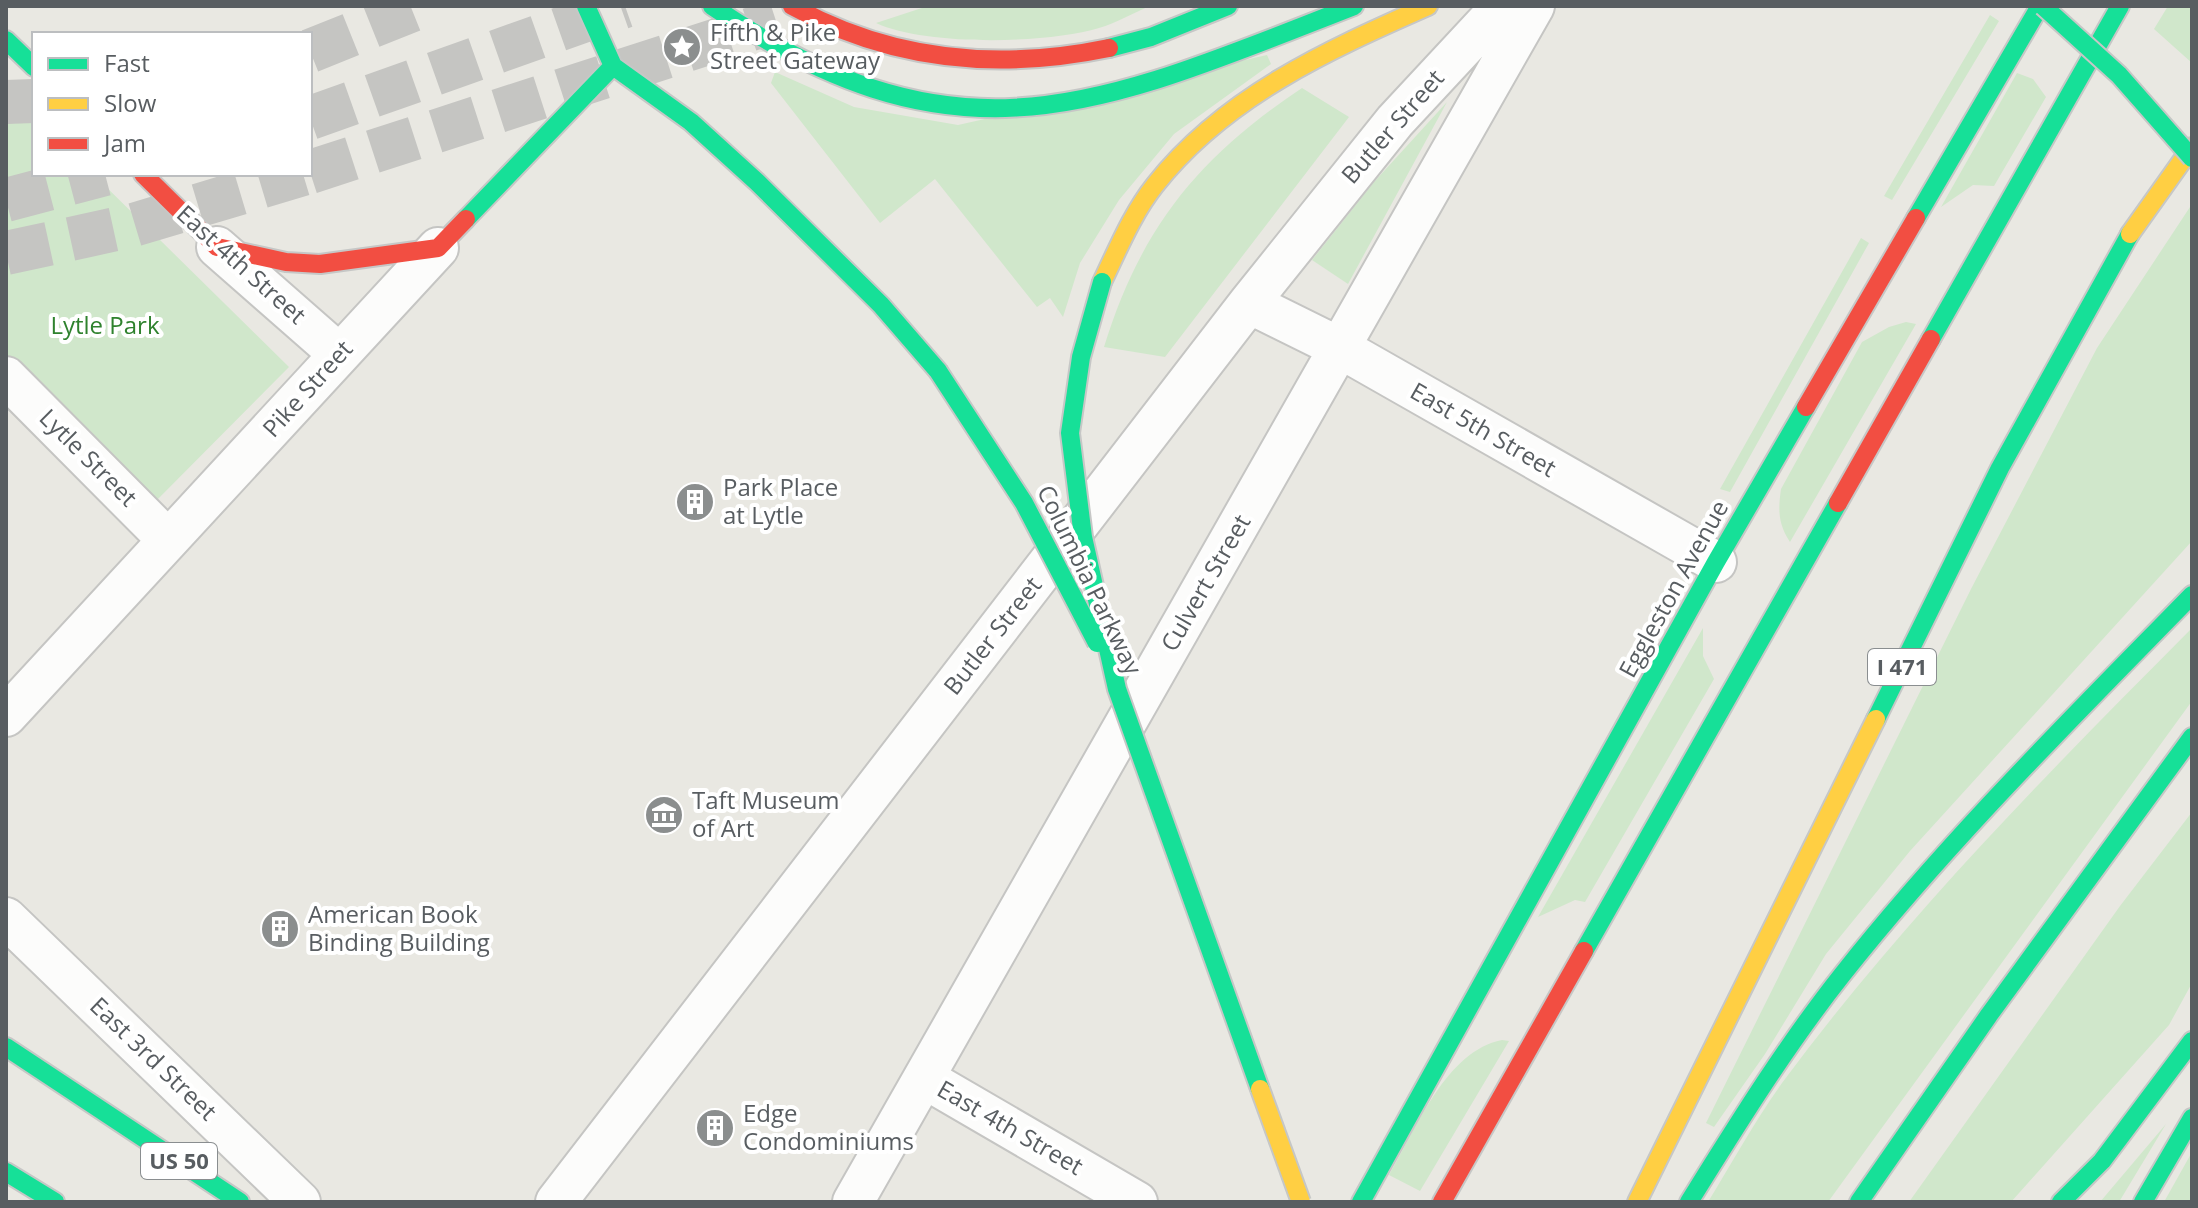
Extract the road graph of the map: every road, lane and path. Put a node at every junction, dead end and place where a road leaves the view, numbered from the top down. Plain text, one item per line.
1 (586, 6) edge
2 (712, 6) edge
3 (792, 6) edge
4 (1228, 6) edge
5 (1354, 6) edge
6 (1428, 6) edge
7 (1502, 6) edge
8 (1534, 6) edge
9 (2042, 6) edge
10 (2120, 6) edge
11 (6, 40) edge
12 (32, 65) edge
13 (613, 66) junction
14 (2192, 147) edge
15 (2192, 158) edge
16 (145, 176) edge
17 (217, 247) junction
18 (438, 248) junction
19 (1249, 303) junction
20 (1342, 349) junction
21 (339, 354) junction
22 (6, 377) edge
23 (168, 540) junction
24 (1716, 562) junction
25 (2192, 595) edge
26 (1117, 689) junction
27 (6, 716) edge
28 (2192, 737) edge
29 (6, 918) edge
30 (2192, 1041) edge
31 (6, 1047) edge
32 (6, 1065) edge
33 (924, 1078) junction
34 (2192, 1118) edge
35 (118, 1120) junction
36 (6, 1172) edge
37 (55, 1202) edge
38 (240, 1202) edge
39 (300, 1202) edge
40 (556, 1202) edge
41 (853, 1202) edge
42 (1137, 1202) edge
43 (1301, 1202) edge
44 (1361, 1202) edge
45 (1442, 1202) edge
46 (1637, 1202) edge
47 (1689, 1202) edge
48 (1859, 1202) edge
49 (2061, 1202) edge
50 (2143, 1202) edge

1 - 13 main road
2 - 5 main road
3 - 4 main road
6 - 26 main road, bridge
7 - 19 street, Butler Street
8 - 20 street, Culvert Street
9 - 15 main road, bridge
9 - 24 main road, Eggleston Avenue
10 - 45 main road
11 - 12 main road
13 - 18 main road, Pike Street
13 - 26 main road, Columbia Parkway, bridge
14 - 46 main road, I 471
16 - 17 main road, East 4th Street
17 - 18 main road
17 - 21 street, East 4th Street
18 - 21 street, Pike Street
19 - 20 street, East 5th Street
19 - 40 street, Butler Street
20 - 24 street, East 5th Street
20 - 33 street, Culvert Street
21 - 23 street, Pike Street
22 - 23 street, Lytle Street
23 - 27 street, Pike Street
24 - 44 main road, Eggleston Avenue
25 - 47 main road
26 - 43 main road, Columbia Parkway, bridge
28 - 48 main road
29 - 39 street, East 3rd Street
30 - 49 main road
31 - 35 main road
32 - 35 main road, US 50
33 - 41 street, Culvert Street
33 - 42 street, East 4th Street
34 - 50 main road
35 - 38 main road, US 50
36 - 37 main road

